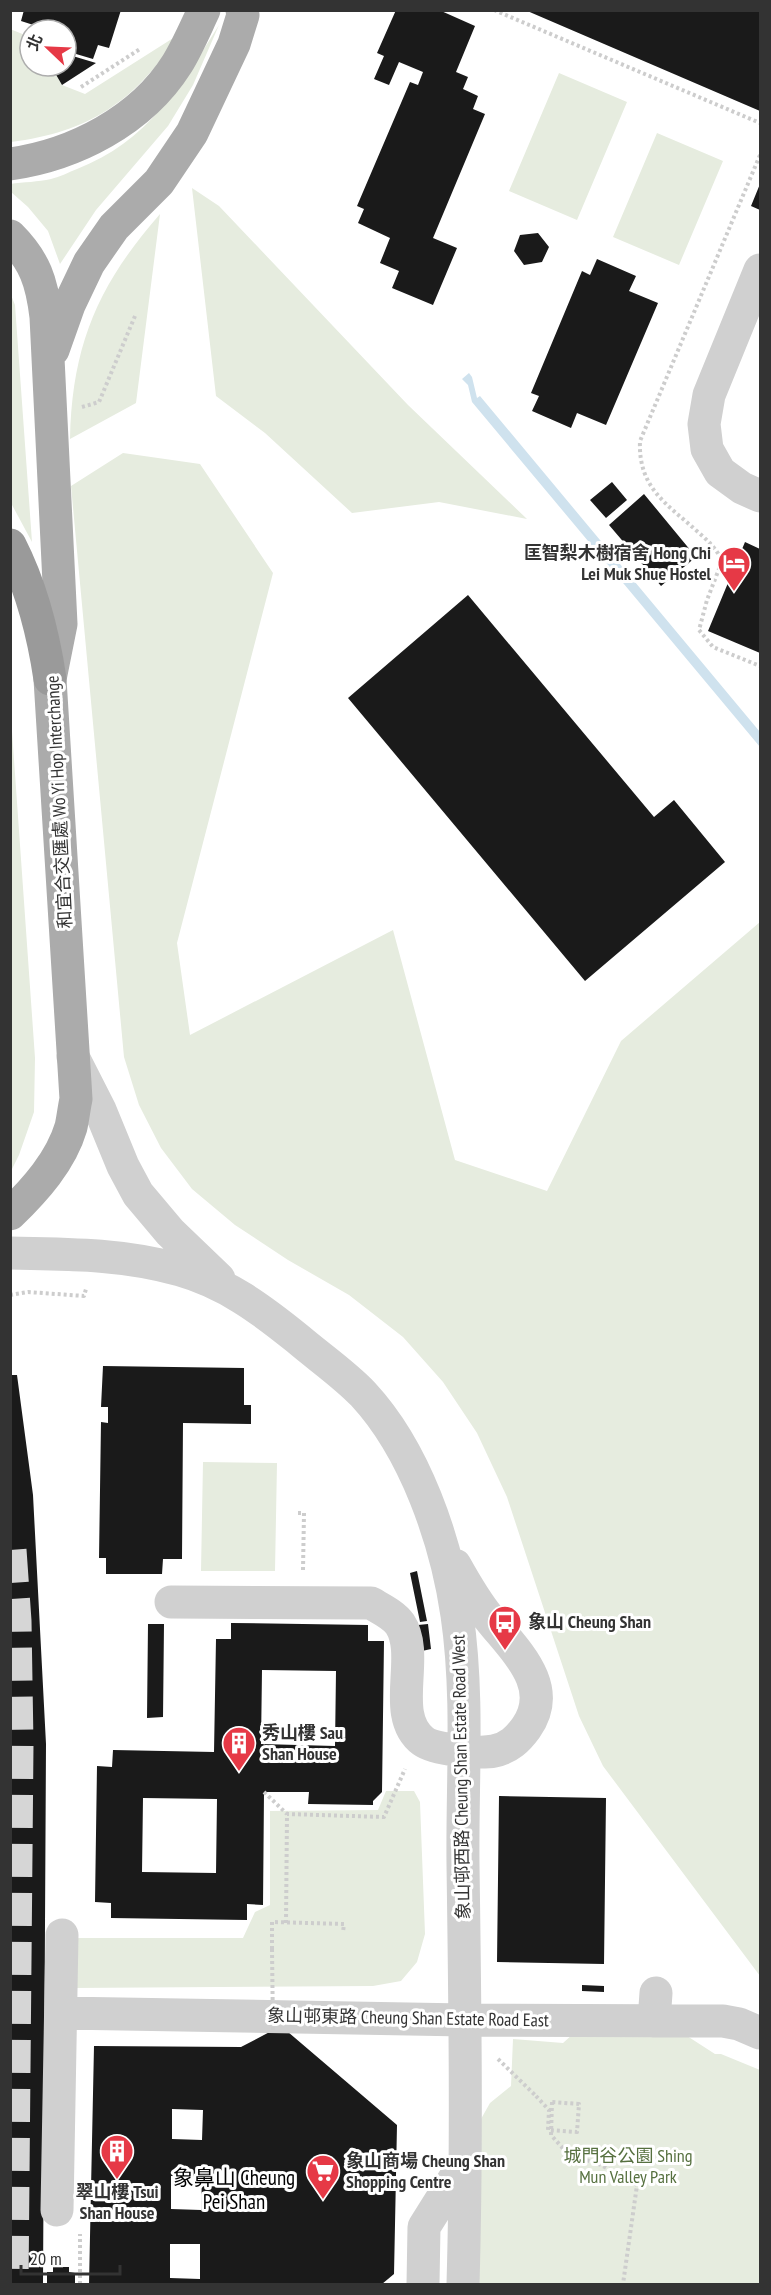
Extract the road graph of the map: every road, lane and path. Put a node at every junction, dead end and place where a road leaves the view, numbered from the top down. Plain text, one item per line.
1 (204, 10) edge
2 (242, 10) edge
3 (494, 10) edge
4 (140, 49) dead end
5 (81, 87) dead end
6 (760, 123) edge
7 (10, 164) edge
8 (10, 236) edge
9 (760, 270) edge
10 (135, 316) dead end
11 (48, 363) junction
12 (82, 407) dead end
13 (760, 496) edge
14 (10, 545) edge
15 (50, 679) junction
16 (73, 1057) junction
17 (10, 1214) edge
18 (18, 1253) edge
19 (226, 1287) junction
20 (86, 1289) dead end
21 (10, 1295) edge
22 (298, 1513) dead end
23 (440, 1540) junction
24 (171, 1602) dead end
25 (305, 1603) junction
26 (463, 1751) junction
27 (407, 1764) dead end
28 (264, 1792) dead end
29 (287, 1814) junction
30 (286, 1923) junction
31 (343, 1932) dead end
32 (62, 1935) dead end
33 (62, 2013) junction
34 (465, 2020) junction
35 (273, 2030) dead end
36 (757, 2031) edge
37 (498, 2059) dead end
38 (466, 2160) junction
39 (57, 2210) dead end
40 (423, 2284) edge
41 (463, 2284) edge
42 (623, 2284) edge

1 - 7 main road
2 - 11 main road
3 - 6 path
4 - 5 path
8 - 11 main road, 和宜合交匯處 Wo Yi Hop Interchange
9 - 13 street
10 - 12 path
11 - 15 main road, 和宜合交匯處 Wo Yi Hop Interchange
14 - 15 highway
15 - 16 main road, 和宜合交匯處 Wo Yi Hop Interchange
16 - 17 main road, 和宜合交匯處 Wo Yi Hop Interchange
16 - 19 street, 象山邨西路 Cheung Shan Estate Road West
18 - 19 street, 象山邨西路 Cheung Shan Estate Road West
19 - 23 street, 象山邨西路 Cheung Shan Estate Road West
20 - 21 path
22 - 25 path
23 - 26 street, 象山邨西路 Cheung Shan Estate Road West
23 - 26 street
24 - 25 street
25 - 26 street
26 - 34 street, 象山邨西路 Cheung Shan Estate Road West
27 - 29 path
28 - 29 path
29 - 30 path
30 - 31 path
30 - 35 path, bridge
32 - 33 street
33 - 34 street, 象山邨東路 Cheung Shan Estate Road East
33 - 39 street
34 - 36 street, 象山邨東路 Cheung Shan Estate Road East
34 - 38 street, 象山邨西路 Cheung Shan Estate Road West
37 - 42 path, bridge
38 - 40 street
38 - 41 street, 象山邨西路 Cheung Shan Estate Road West

